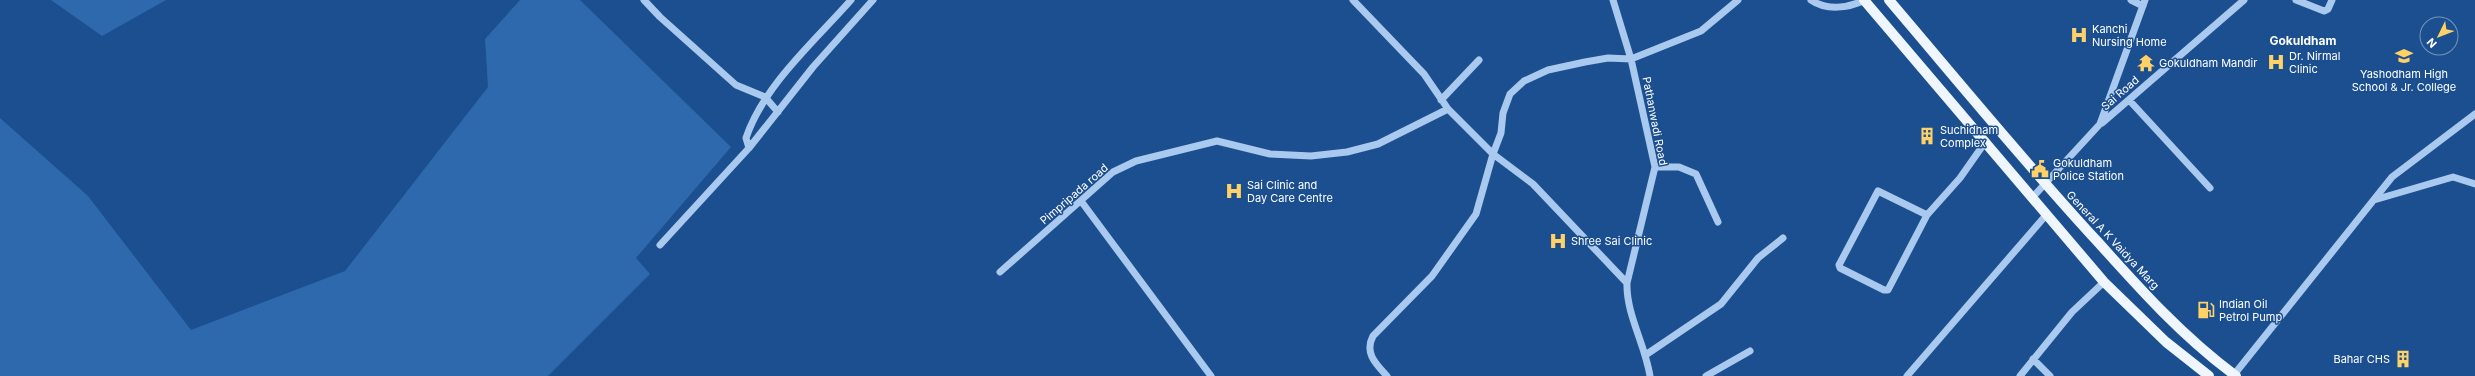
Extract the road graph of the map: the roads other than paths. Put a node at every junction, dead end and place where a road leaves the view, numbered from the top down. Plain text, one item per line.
1 (644, 0) edge
2 (851, 0) edge
3 (873, 0) edge
4 (1353, 0) edge
5 (1613, 0) edge
6 (1738, 0) edge
7 (1811, 0) edge
8 (1865, 0) edge
9 (1889, 0) edge
10 (2131, 0) edge
11 (2244, 0) edge
12 (2296, 0) edge
13 (2332, 0) edge
14 (2144, 3) edge
15 (1631, 59) junction
16 (1479, 60) dead end
17 (765, 97) junction
18 (1441, 100) junction
19 (2129, 100) junction
20 (1448, 109) junction
21 (778, 112) junction
22 (2475, 114) edge
23 (2100, 124) junction
24 (1986, 141) junction
25 (749, 148) junction
26 (1493, 154) junction
27 (1655, 167) junction
28 (2045, 184) junction
29 (2475, 184) edge
30 (2210, 188) dead end
31 (2032, 198) junction
32 (2374, 200) junction
33 (1081, 201) junction
34 (2047, 214) junction
35 (1927, 215) junction
36 (1718, 222) dead end
37 (1783, 238) dead end
38 (660, 244) dead end
39 (1000, 272) dead end
40 (2104, 282) junction
41 (1627, 283) junction
42 (1750, 350) dead end
43 (1647, 354) junction
44 (2033, 359) junction
45 (1210, 376) edge
46 (1387, 376) edge
47 (1650, 376) edge
48 (1706, 376) edge
49 (1907, 376) edge
50 (2020, 376) edge
51 (2050, 376) edge
52 (2209, 376) edge
53 (2234, 376) edge

1 - 17 street
2 - 17 street
3 - 21 street
4 - 18 street
5 - 15 street, Pathanwadi Road
6 - 15 street
7 - 8 street
8 - 24 main road
9 - 28 main road, General A K Vaidya Marg
10 - 14 street
11 - 19 street, Sai Road
12 - 13 street
14 - 23 street
15 - 26 street
15 - 27 street, Pathanwadi Road
16 - 18 street
17 - 21 street
17 - 25 street
18 - 20 street
19 - 23 street, Sai Road
19 - 30 street
20 - 26 street
20 - 33 street, Pimpripada road
21 - 25 street
22 - 32 street
23 - 28 street
24 - 31 main road
24 - 35 street
25 - 38 street
26 - 41 street
26 - 46 street
27 - 36 street
27 - 41 street, Pathanwadi Road
28 - 31 street
28 - 53 main road, General A K Vaidya Marg
29 - 32 street
31 - 34 main road
32 - 53 street
33 - 39 street, Pimpripada road
33 - 45 street
34 - 40 main road
34 - 49 street
35 - 35 street
37 - 43 street
40 - 44 street
40 - 52 main road
41 - 43 street, Pathanwadi Road
42 - 48 street
43 - 47 street, Pathanwadi Road
44 - 50 street
44 - 51 street

